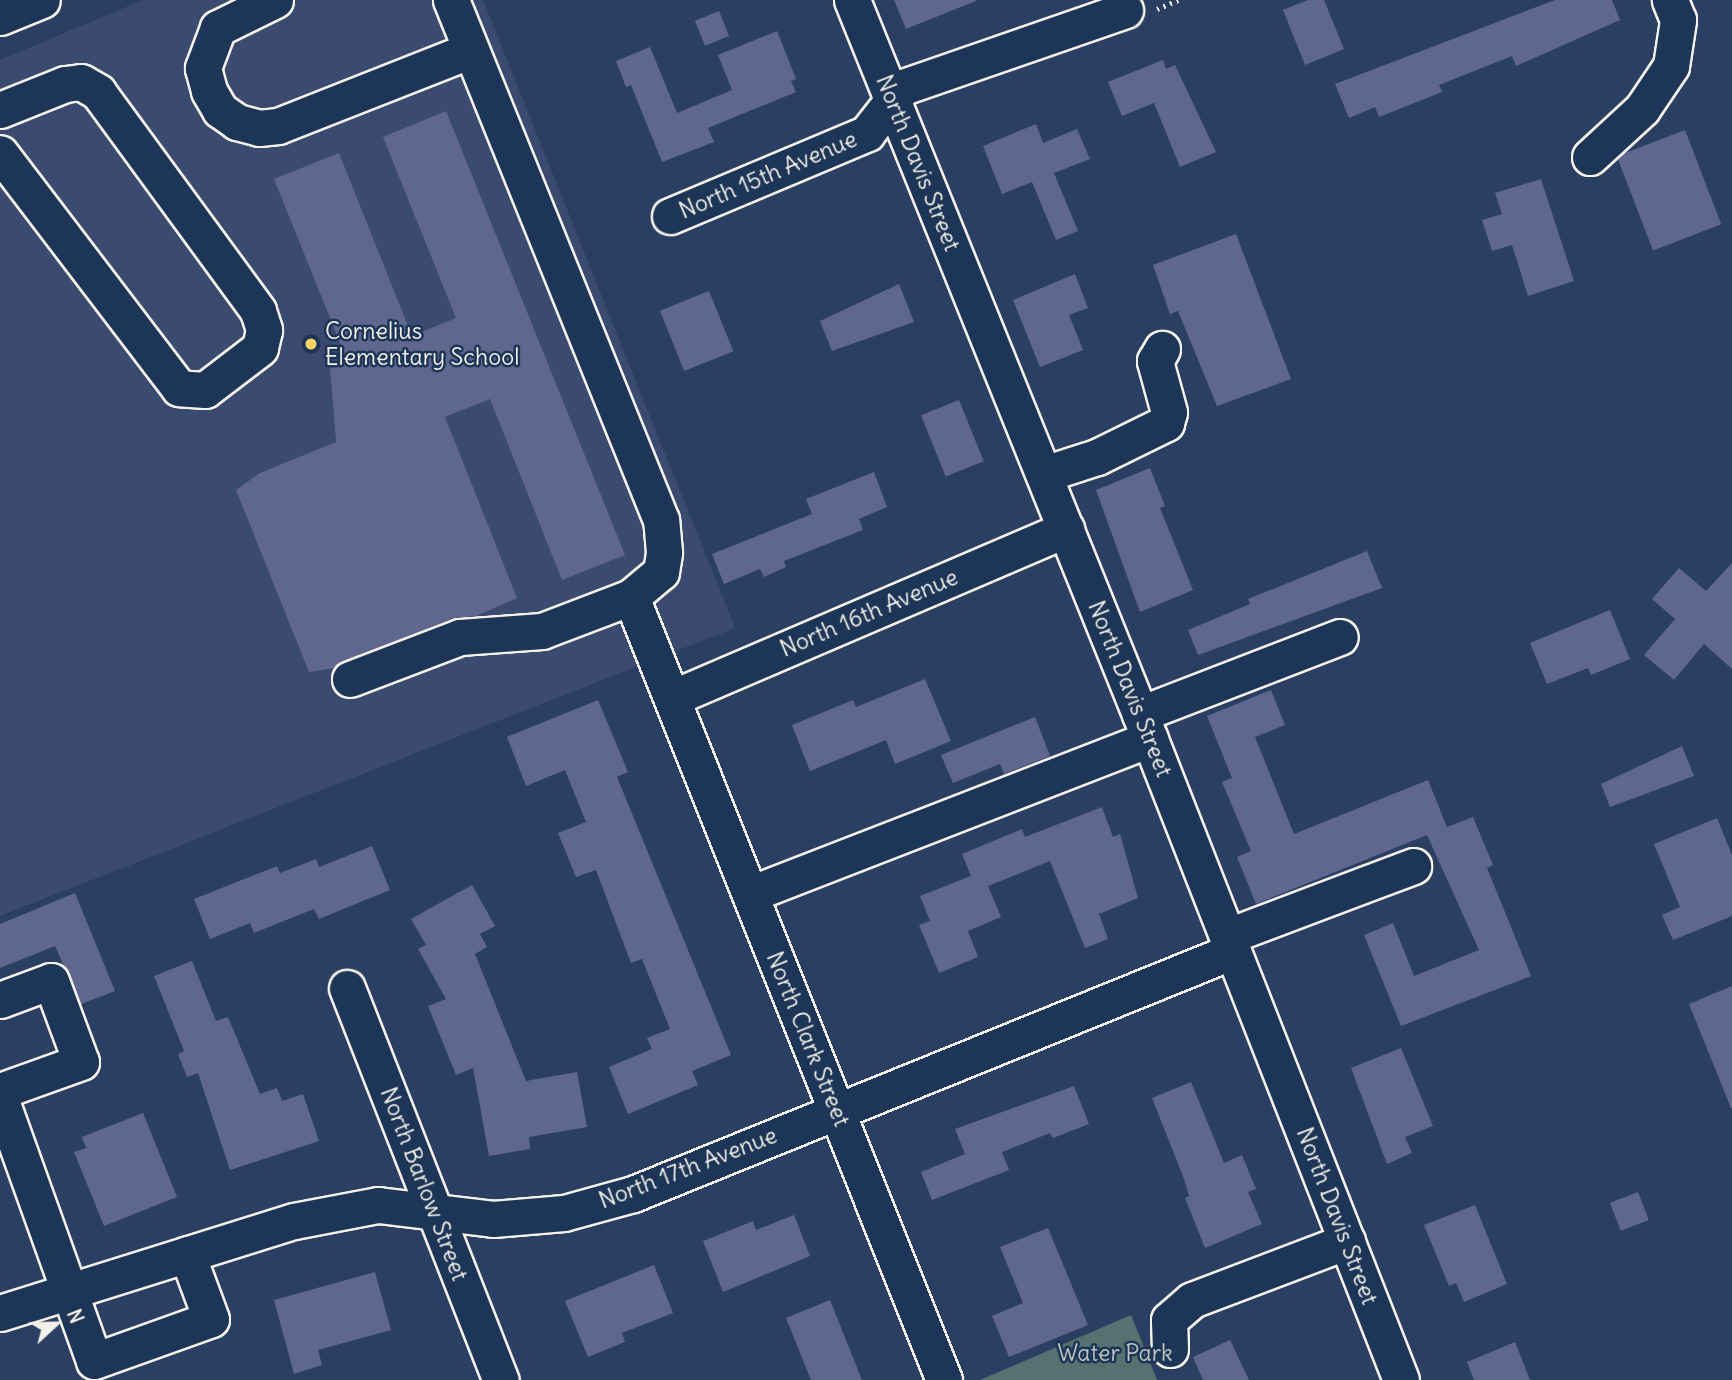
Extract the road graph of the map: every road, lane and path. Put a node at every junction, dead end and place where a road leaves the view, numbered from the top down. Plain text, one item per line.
1 (43, 0) edge
2 (275, 0) edge
3 (451, 0) edge
4 (852, 0) edge
5 (1125, 10) dead end
6 (1674, 10) edge
7 (0, 17) edge
8 (471, 50) junction
9 (892, 101) junction
10 (0, 110) edge
11 (0, 153) edge
12 (1590, 156) dead end
13 (670, 216) dead end
14 (1162, 349) dead end
15 (1044, 474) junction
16 (1066, 529) junction
17 (631, 597) junction
18 (1340, 637) dead end
19 (350, 679) dead end
20 (672, 698) junction
21 (1145, 727) junction
22 (1413, 866) dead end
23 (750, 894) junction
24 (1231, 944) junction
25 (347, 988) dead end
26 (0, 1000) edge
27 (0, 1091) edge
28 (0, 1098) edge
29 (837, 1110) junction
30 (433, 1210) junction
31 (1347, 1241) junction
32 (187, 1254) junction
33 (68, 1289) junction
34 (0, 1313) edge
35 (1170, 1349) dead end
36 (501, 1380) edge
37 (944, 1380) edge
38 (1401, 1380) edge

1 - 7 street
2 - 8 street
3 - 8 street
4 - 9 street, North Davis Street
5 - 9 street, North 15th Avenue
6 - 12 street
8 - 17 street
9 - 13 street, North 15th Avenue
9 - 15 street, North Davis Street
10 - 11 street
14 - 15 street
15 - 16 street, North Davis Street
16 - 20 street, North 16th Avenue
16 - 21 street, North Davis Street
17 - 19 street
17 - 20 street, North Clark Street
18 - 21 street
20 - 23 street, North Clark Street
21 - 23 street
21 - 24 street, North Davis Street
22 - 24 street, North 17th Avenue
23 - 29 street, North Clark Street
24 - 29 street, North 17th Avenue
24 - 31 street, North Davis Street
25 - 30 street, North Barlow Street
26 - 27 street
28 - 33 street
29 - 30 street, North 17th Avenue
29 - 37 street, North Clark Street
30 - 32 street, North 17th Avenue
30 - 36 street, North Barlow Street
31 - 35 street
31 - 38 street, North Davis Street
32 - 33 street, North 17th Avenue
32 - 33 street
33 - 34 street, North 17th Avenue

